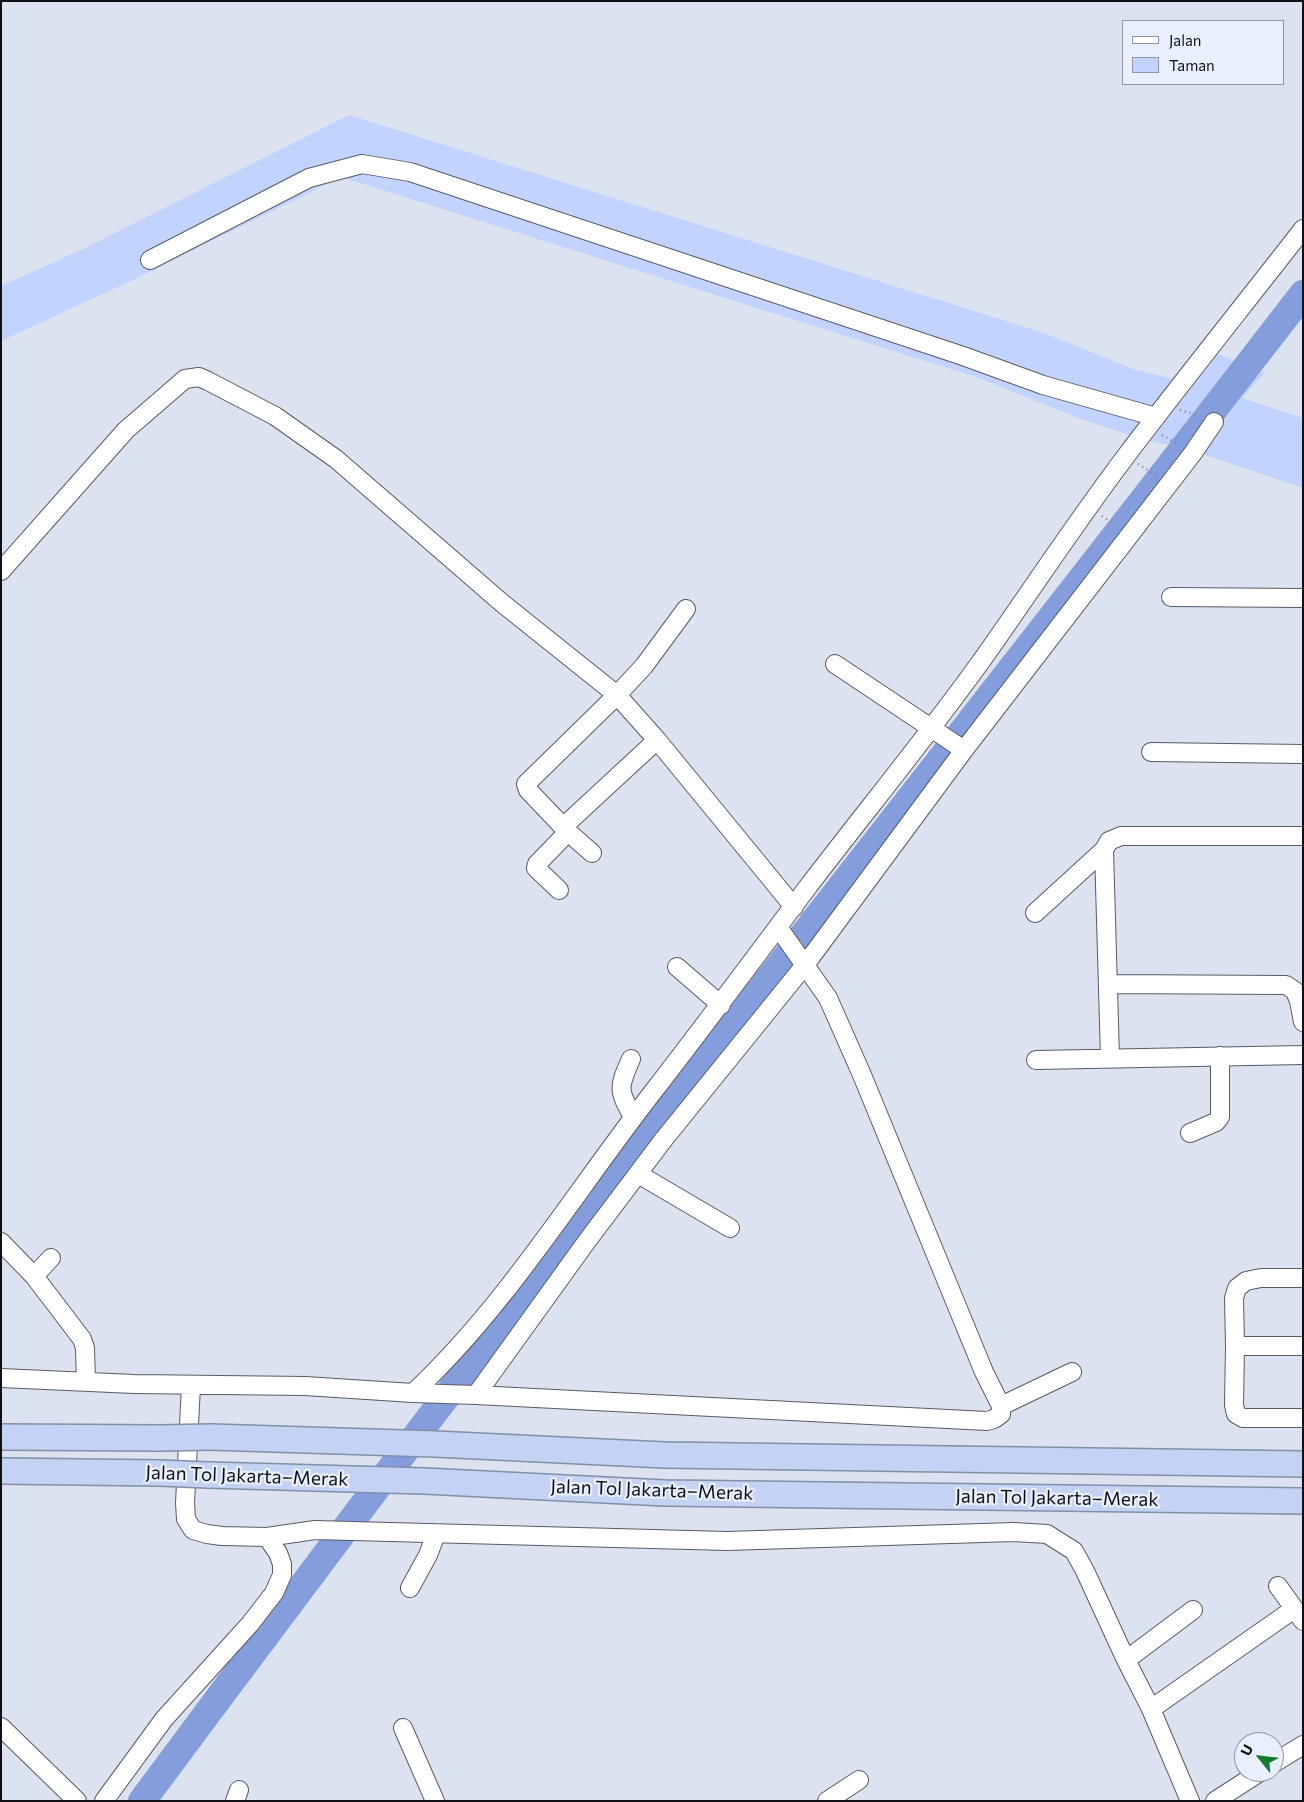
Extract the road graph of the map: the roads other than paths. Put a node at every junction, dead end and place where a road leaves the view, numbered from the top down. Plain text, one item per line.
1 (1303, 229) edge
2 (150, 260) dead end
3 (1207, 419) road end
4 (1157, 425) junction
5 (1, 571) edge
6 (1171, 597) dead end
7 (1303, 598) edge
8 (686, 610) dead end
9 (835, 664) dead end
10 (617, 695) junction
11 (936, 731) junction
12 (657, 740) junction
13 (961, 748) junction
14 (1151, 752) dead end
15 (1303, 754) edge
16 (566, 829) junction
17 (1303, 836) edge
18 (1104, 850) junction
19 (592, 853) dead end
20 (560, 890) dead end
21 (794, 907) junction
22 (1035, 913) dead end
23 (781, 929) junction
24 (805, 965) junction
25 (677, 967) dead end
26 (1108, 984) junction
27 (721, 1005) junction
28 (1303, 1022) edge
29 (1303, 1055) edge
30 (1220, 1056) junction
31 (1110, 1058) junction
32 (631, 1059) dead end
33 (1036, 1060) dead end
34 (633, 1117) junction
35 (1190, 1133) dead end
36 (638, 1174) junction
37 (730, 1228) dead end
38 (1, 1242) edge
39 (50, 1258) dead end
40 (34, 1276) junction
41 (1303, 1278) edge
42 (1235, 1346) junction
43 (1303, 1346) edge
44 (1072, 1372) dead end
45 (1, 1378) edge
46 (86, 1382) junction
47 (191, 1386) junction
48 (420, 1394) junction
49 (469, 1395) junction
50 (1001, 1406) junction
51 (1303, 1418) edge
52 (1, 1437) edge
53 (1303, 1464) edge
54 (1, 1471) edge
55 (1303, 1501) edge
56 (436, 1534) junction
57 (267, 1537) junction
58 (1278, 1586) dead end
59 (410, 1588) dead end
60 (1193, 1610) dead end
61 (1298, 1615) edge
62 (1126, 1660) junction
63 (1152, 1709) junction
64 (1, 1727) edge
65 (403, 1728) dead end
66 (1303, 1745) edge
67 (1284, 1757) edge
68 (859, 1780) dead end
69 (1244, 1782) edge
70 (77, 1801) edge
71 (104, 1801) edge
72 (435, 1801) edge
73 (827, 1801) edge
74 (1190, 1801) edge
75 (1215, 1801) edge

1 - 4 street
2 - 4 street
3 - 13 street
4 - 11 street
5 - 10 street
6 - 7 street
8 - 10 street
9 - 11 street
10 - 12 street
10 - 16 street
11 - 13 street
11 - 21 street
12 - 16 street
12 - 21 street
13 - 24 street
14 - 15 street
16 - 19 street
16 - 20 street
17 - 18 street
18 - 22 street
18 - 26 street
21 - 23 street
23 - 24 street
23 - 27 street
24 - 36 street
24 - 50 street
25 - 27 street
26 - 28 street
26 - 31 street
27 - 34 street
29 - 30 street
30 - 31 street
30 - 35 street
31 - 33 street
32 - 34 street
34 - 48 street
36 - 37 street
36 - 49 street
38 - 40 street
39 - 40 street
40 - 46 street
41 - 42 street
42 - 43 street
42 - 51 street
44 - 50 street
45 - 46 street
46 - 47 street
47 - 48 street
47 - 57 street
48 - 49 street
49 - 50 street
52 - 53 highway, Jalan Tol Jakarta–Merak, bridge
54 - 55 highway, Jalan Tol Jakarta–Merak, bridge
56 - 57 street
56 - 59 street
56 - 62 street
57 - 71 street
58 - 61 street
60 - 62 street
61 - 63 street
62 - 63 street
63 - 74 street
64 - 70 street
65 - 72 street
66 - 67 street
68 - 73 street
69 - 75 street

